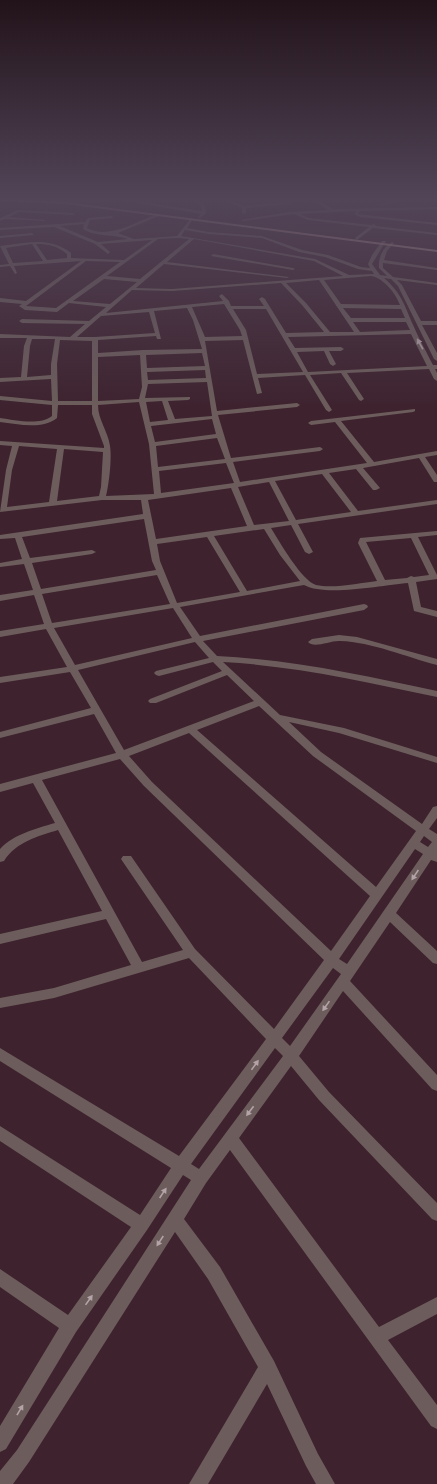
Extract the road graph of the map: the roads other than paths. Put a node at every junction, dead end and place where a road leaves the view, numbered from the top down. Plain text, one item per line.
1 (13, 268) edge
2 (74, 268) edge
3 (115, 268) edge
4 (157, 268) edge
5 (219, 268) edge
6 (332, 268) edge
7 (361, 268) edge
8 (373, 268) edge
9 (293, 269) edge
10 (382, 269) joint
11 (390, 270) dead end
12 (375, 272) junction
13 (15, 273) dead end
14 (277, 276) junction
15 (102, 277) junction
16 (349, 277) junction
17 (393, 277) junction
18 (437, 278) edge
19 (321, 279) junction
20 (309, 280) junction
21 (141, 281) junction
22 (282, 282) junction
23 (257, 283) junction
24 (435, 283) edge
25 (132, 289) junction
26 (222, 296) dead end
27 (262, 299) dead end
28 (0, 300) edge
29 (70, 302) junction
30 (227, 302) junction
31 (27, 303) junction
32 (111, 306) junction
33 (189, 306) junction
34 (340, 306) junction
35 (267, 307) junction
36 (403, 307) junction
37 (231, 308) junction
38 (151, 310) junction
39 (100, 315) junction
40 (349, 320) junction
41 (408, 320) junction
42 (22, 321) dead end
43 (90, 323) junction
44 (418, 323) junction
45 (437, 323) edge
46 (414, 332) junction
47 (358, 333) junction
48 (328, 334) junction
49 (286, 335) junction
50 (0, 336) edge
51 (30, 337) junction
52 (58, 337) junction
53 (72, 338) junction
54 (245, 338) junction
55 (95, 339) junction
56 (202, 339) junction
57 (341, 349) dead end
58 (293, 350) junction
59 (326, 350) junction
60 (205, 351) junction
61 (143, 352) junction
62 (96, 355) junction
63 (437, 359) edge
64 (333, 364) dead end
65 (434, 367) edge
66 (207, 368) junction
67 (144, 370) junction
68 (343, 372) junction
69 (306, 374) junction
70 (254, 376) junction
71 (54, 377) junction
72 (24, 379) junction
73 (437, 379) edge
74 (0, 380) edge
75 (208, 380) junction
76 (145, 382) junction
77 (259, 393) dead end
78 (0, 398) edge
79 (188, 398) dead end
80 (362, 398) dead end
81 (164, 399) junction
82 (142, 400) junction
83 (54, 403) junction
84 (95, 403) junction
85 (297, 405) dead end
86 (329, 410) dead end
87 (413, 410) dead end
88 (215, 415) junction
89 (0, 420) edge
90 (337, 420) junction
91 (172, 421) junction
92 (311, 423) dead end
93 (147, 424) junction
94 (220, 436) junction
95 (0, 442) edge
96 (16, 444) junction
97 (152, 444) junction
98 (61, 447) junction
99 (320, 449) dead end
100 (106, 450) junction
101 (437, 453) edge
102 (421, 456) junction
103 (229, 460) junction
104 (372, 464) junction
105 (358, 466) junction
106 (0, 470) edge
107 (8, 470) junction
108 (154, 470) junction
109 (324, 472) junction
110 (271, 480) junction
111 (437, 480) edge
112 (3, 484) edge
113 (236, 485) junction
114 (376, 488) dead end
115 (158, 496) junction
116 (102, 498) junction
117 (144, 498) junction
118 (437, 502) edge
119 (53, 503) junction
120 (2, 510) edge
121 (356, 514) junction
122 (148, 516) junction
123 (293, 523) junction
124 (266, 526) junction
125 (251, 528) junction
126 (437, 533) edge
127 (209, 534) junction
128 (18, 535) junction
129 (413, 535) junction
130 (0, 538) edge
131 (152, 542) junction
132 (92, 552) dead end
133 (309, 552) dead end
134 (27, 562) junction
135 (0, 565) edge
136 (160, 572) junction
137 (435, 577) edge
138 (411, 578) junction
139 (305, 582) junction
140 (382, 582) junction
141 (37, 592) junction
142 (245, 594) junction
143 (0, 598) edge
144 (174, 604) junction
145 (364, 607) dead end
146 (437, 614) edge
147 (49, 626) junction
148 (0, 634) edge
149 (198, 639) junction
150 (312, 642) dead end
151 (216, 659) junction
152 (437, 662) edge
153 (72, 668) junction
154 (228, 672) junction
155 (159, 673) dead end
156 (0, 680) edge
157 (437, 694) edge
158 (152, 701) dead end
159 (260, 702) junction
160 (96, 710) junction
161 (276, 716) junction
162 (189, 728) junction
163 (0, 735) edge
164 (122, 755) junction
165 (437, 760) edge
166 (36, 778) junction
167 (0, 788) edge
168 (437, 810) edge
169 (61, 825) junction
170 (423, 830) junction
171 (437, 840) edge
172 (414, 843) junction
173 (435, 851) edge
174 (0, 858) edge
175 (127, 859) dead end
176 (377, 895) junction
177 (109, 914) junction
178 (389, 914) junction
179 (0, 939) edge
180 (191, 952) junction
181 (437, 959) edge
182 (332, 960) junction
183 (139, 968) junction
184 (346, 977) junction
185 (0, 1003) edge
186 (274, 1040) junction
187 (0, 1054) edge
188 (291, 1056) junction
189 (435, 1080) edge
190 (0, 1133) edge
191 (230, 1138) junction
192 (181, 1166) junction
193 (201, 1178) junction
194 (437, 1214) edge
195 (174, 1218) junction
196 (142, 1226) junction
197 (0, 1277) edge
198 (437, 1305) edge
199 (70, 1326) junction
200 (377, 1337) junction
201 (268, 1367) junction
202 (437, 1420) edge
203 (1, 1439) edge
204 (323, 1482) edge
205 (1, 1484) edge
206 (198, 1484) edge

1 - 13 street
2 - 31 street
3 - 15 street
4 - 21 street
5 - 14 street
6 - 16 street
7 - 12 street
8 - 12 street
9 - 14 street
10 - 11 street
10 - 17 street
12 - 16 street
12 - 17 street
12 - 36 street
14 - 20 street
14 - 23 street
15 - 21 street
15 - 29 street
16 - 19 street
17 - 24 street
17 - 44 street
18 - 24 street
19 - 20 street
19 - 34 street
20 - 22 street
21 - 25 street
22 - 23 street
22 - 48 street
23 - 25 street
25 - 32 street
26 - 30 street
27 - 35 street
28 - 31 street
29 - 31 street
29 - 32 street
30 - 33 street
30 - 37 street
32 - 39 street
33 - 38 street
33 - 56 street
34 - 36 street
34 - 40 street
35 - 37 street
35 - 49 street
36 - 41 street
37 - 54 street
38 - 39 street
38 - 55 street
39 - 43 street
40 - 41 street
40 - 47 street
41 - 46 street
42 - 43 street
43 - 53 street
44 - 45 street
44 - 63 street
46 - 47 street
65 -> 46 street
47 - 48 street
48 - 49 street
49 - 58 street
50 - 51 street
51 - 52 street
51 - 72 street
52 - 53 street
52 - 71 street
53 - 55 street
54 - 56 street
54 - 70 street
55 - 62 street
56 - 60 street
57 - 59 street
58 - 59 street
58 - 69 street
59 - 64 street
60 - 61 street
60 - 66 street
61 - 62 street
61 - 67 street
62 - 84 street
65 - 68 street
65 - 73 street
66 - 67 street
66 - 75 street
67 - 76 street
68 - 69 street
68 - 80 street
69 - 70 street
69 - 86 street
70 - 77 street
71 - 72 street
71 - 83 street
72 - 74 street
75 - 76 street
75 - 88 street
76 - 82 street
78 - 83 street
79 - 81 street
81 - 82 street
81 - 91 street
82 - 84 street
82 - 93 street
83 - 84 street
83 - 89 street
84 - 100 street
85 - 88 street
87 - 90 street
88 - 91 street
88 - 94 street
90 - 92 street
90 - 104 street
91 - 93 street
93 - 97 street
94 - 97 street
94 - 103 street
95 - 96 street
96 - 98 street
96 - 107 street
97 - 108 street
98 - 100 street
98 - 119 street
99 - 103 street
100 - 116 street
101 - 102 street
102 - 104 street
102 - 111 street
103 - 108 street
103 - 113 street
104 - 105 street
105 - 109 street
105 - 114 street
106 - 107 street
107 - 112 street
108 - 115 street
109 - 110 street
109 - 121 street
110 - 113 street
110 - 123 street
112 - 120 street
113 - 115 street
113 - 125 street
115 - 117 street
116 - 117 street
116 - 119 street
117 - 122 street
118 - 121 street
119 - 120 street
121 - 123 street
122 - 128 street
122 - 131 street
123 - 124 street
123 - 133 street
124 - 125 street
124 - 139 street
125 - 127 street
126 - 129 street
127 - 131 street
127 - 142 street
128 - 130 street
128 - 134 street
129 - 137 street
129 - 140 street
131 - 136 street
132 - 134 street
134 - 135 street
134 - 141 street
136 - 141 street
136 - 144 street
137 - 138 street
138 - 140 street
138 - 146 street
139 - 140 street
139 - 142 street
141 - 143 street
141 - 147 street
142 - 144 street
144 - 147 street
144 - 149 street
145 - 149 street
147 - 148 street
147 - 153 street
149 - 151 street
149 - 153 street
150 - 152 street
151 - 154 street
151 - 155 street
151 - 157 street
153 - 156 street
153 - 160 street
154 - 158 street
154 - 159 street
159 - 161 street
159 - 162 street
160 - 163 street
160 - 164 street
161 - 165 street
161 - 170 street
162 - 164 street
162 - 176 street
164 - 166 street
164 - 182 street
166 - 167 street
166 - 169 street
168 - 170 street
169 - 174 street
169 - 177 street
170 - 171 street
170 - 172 street
172 - 173 street
172 - 176 street
173 -> 178 street
175 - 180 street
176 - 182 street
177 - 179 street
177 - 183 street
178 - 181 street
178 - 184 street
180 - 183 street
180 - 186 street
182 - 184 street
182 - 186 street
183 - 185 street
184 -> 188 street
184 - 189 street
186 - 188 street
192 -> 186 street
187 - 192 street
188 -> 191 street
188 - 194 street
190 - 196 street
191 - 193 street
191 - 200 street
192 - 193 street
196 -> 192 street
193 - 195 street
195 - 201 street
195 -> 205 street
199 -> 196 street
197 - 199 street
198 - 200 street
203 -> 199 street
200 - 202 street
201 - 204 street
201 - 206 street

